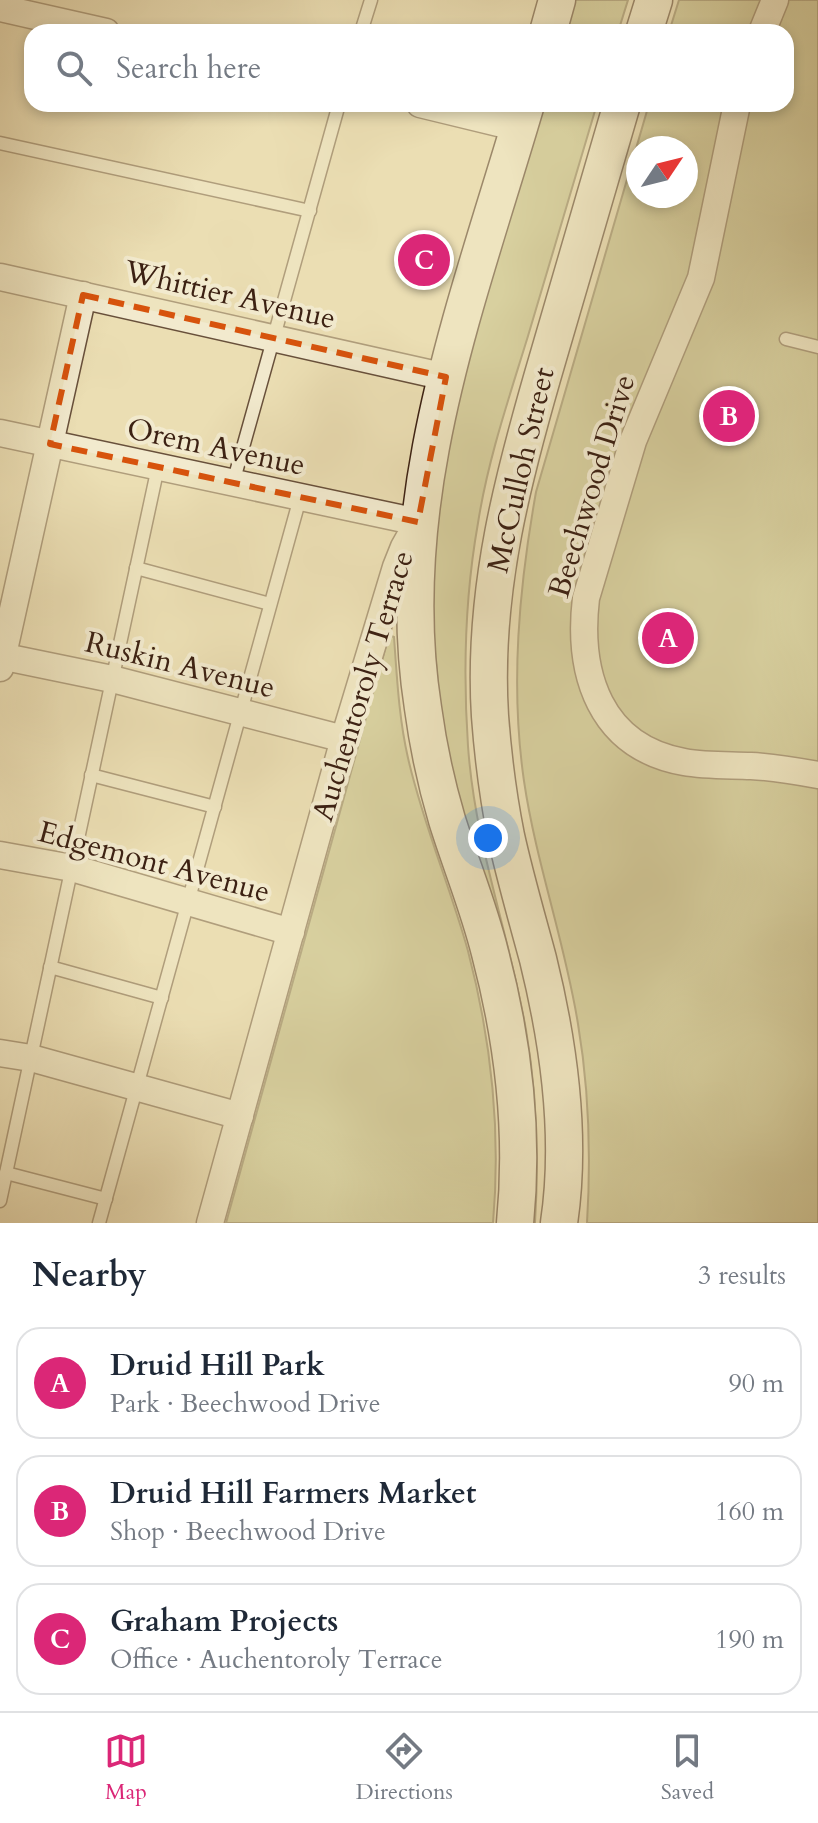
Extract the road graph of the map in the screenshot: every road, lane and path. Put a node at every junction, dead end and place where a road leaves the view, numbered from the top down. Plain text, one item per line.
1 (371, 0) edge
2 (557, 0) edge
3 (654, 0) edge
4 (775, 0) edge
5 (0, 8) edge
6 (71, 24) edge
7 (364, 24) edge
8 (550, 24) edge
9 (646, 24) edge
10 (765, 24) edge
11 (337, 112) edge
12 (489, 112) edge
13 (620, 112) edge
14 (735, 112) edge
15 (523, 116) edge
16 (0, 143) edge
17 (310, 211) junction
18 (0, 277) edge
19 (83, 295) junction
20 (274, 338) junction
21 (786, 339) dead end
22 (818, 347) edge
23 (446, 377) junction
24 (0, 433) edge
25 (50, 444) junction
26 (158, 467) junction
27 (233, 483) junction
28 (300, 498) junction
29 (418, 522) junction
30 (136, 568) junction
31 (270, 604) junction
32 (1, 660) edge
33 (112, 679) junction
34 (241, 713) junction
35 (344, 739) junction
36 (91, 775) junction
37 (818, 775) edge
38 (215, 807) junction
39 (0, 855) edge
40 (72, 868) junction
41 (190, 903) junction
42 (291, 932) junction
43 (50, 967) junction
44 (162, 998) junction
45 (0, 1053) edge
46 (31, 1058) junction
47 (136, 1088) junction
48 (240, 1116) junction
49 (6, 1173) junction
50 (106, 1199) junction
51 (0, 1201) edge
52 (561, 1218) edge
53 (99, 1223) edge
54 (210, 1223) edge
55 (515, 1223) edge

1 - 7 lane
2 - 8 main road
3 - 9 main road
4 - 10 street
5 - 6 street
11 - 17 lane
12 - 15 street
13 - 52 main road, McCulloh Street
14 - 37 street, Beechwood Drive
15 - 23 main road, Auchentoroly Terrace
16 - 17 lane
17 - 20 lane
18 - 19 street, Whittier Avenue
19 - 20 street, Whittier Avenue
19 - 25 street
20 - 23 street, Whittier Avenue
20 - 27 lane
21 - 22 lane
23 - 29 main road, Auchentoroly Terrace
24 - 25 street, Orem Avenue
25 - 26 street, Orem Avenue
25 - 32 street
26 - 27 street, Orem Avenue
26 - 30 lane
27 - 28 street, Orem Avenue
28 - 29 street, Orem Avenue
28 - 31 lane
29 - 35 street, Auchentoroly Terrace
29 - 55 main road
30 - 31 lane
30 - 33 lane
31 - 34 lane
32 - 33 street, Ruskin Avenue
33 - 34 street, Ruskin Avenue
33 - 36 lane
34 - 35 street, Ruskin Avenue
34 - 38 lane
35 - 42 street, Auchentoroly Terrace
36 - 38 lane
36 - 40 lane
38 - 41 lane
39 - 40 street, Edgemont Avenue
40 - 41 street, Edgemont Avenue
40 - 43 lane
41 - 42 street, Edgemont Avenue
41 - 44 lane
42 - 48 street, Auchentoroly Terrace
43 - 44 lane
43 - 46 lane
44 - 47 lane
45 - 46 street
46 - 47 street
46 - 49 lane
47 - 48 street
47 - 50 lane
48 - 54 street, Auchentoroly Terrace
49 - 50 lane
49 - 51 lane
50 - 53 lane

